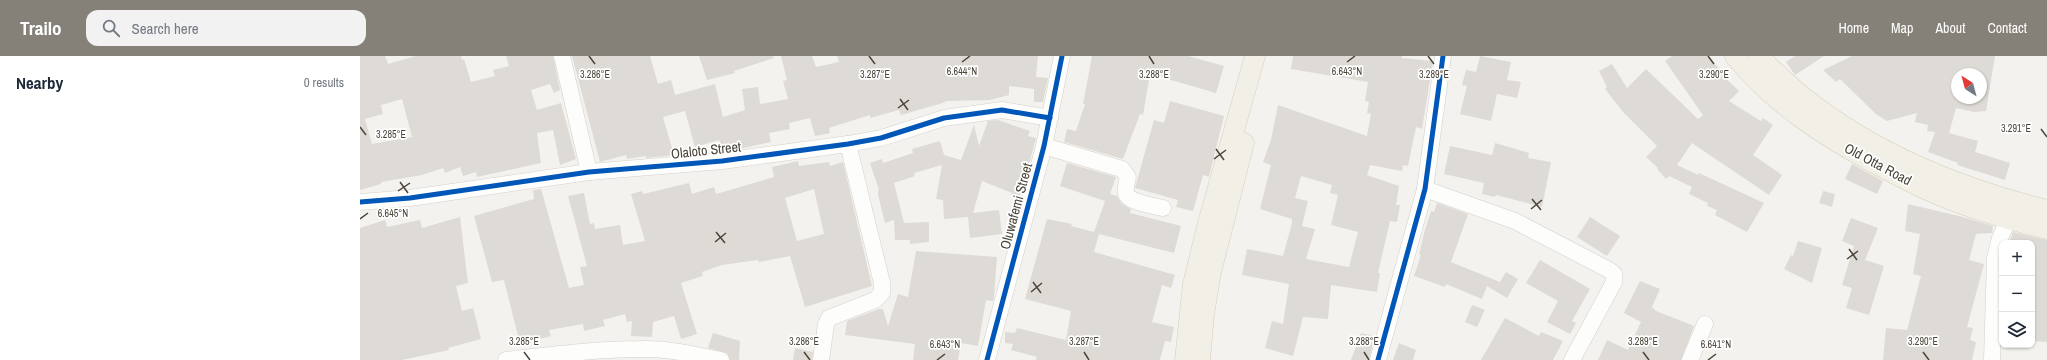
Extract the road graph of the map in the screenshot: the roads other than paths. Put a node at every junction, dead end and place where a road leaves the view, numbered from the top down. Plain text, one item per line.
1 (562, 56) edge
2 (1062, 56) edge
3 (1255, 56) edge
4 (1268, 56) edge
5 (1443, 56) edge
6 (1735, 56) edge
7 (1759, 56) edge
8 (1050, 118) junction
9 (848, 144) junction
10 (1044, 146) junction
11 (589, 172) junction
12 (1425, 189) junction
13 (360, 202) edge
14 (1163, 208) dead end
15 (2047, 210) edge
16 (2012, 211) junction
17 (2047, 228) edge
18 (1705, 324) dead end
19 (640, 354) edge
20 (1192, 359) edge
21 (506, 360) edge
22 (721, 360) edge
23 (821, 360) edge
24 (987, 360) edge
25 (1378, 360) edge
26 (1572, 360) edge
27 (1690, 360) edge
28 (1992, 360) edge

1 - 11 street
2 - 8 street, Oluwafemi Street
3 - 20 main road
4 - 20 main road
5 - 12 street
6 - 16 main road, Old Otta Road
7 - 16 main road, Old Otta Road
8 - 9 street, Olaloto Street
8 - 10 street, Oluwafemi Street
9 - 11 street, Olaloto Street
9 - 23 street
10 - 14 street
10 - 24 street, Oluwafemi Street
11 - 13 street, Olaloto Street
12 - 25 street
12 - 26 street
15 - 16 main road, Old Otta Road
16 - 17 main road, Old Otta Road
16 - 28 street
18 - 27 street
19 - 21 street
19 - 22 street

